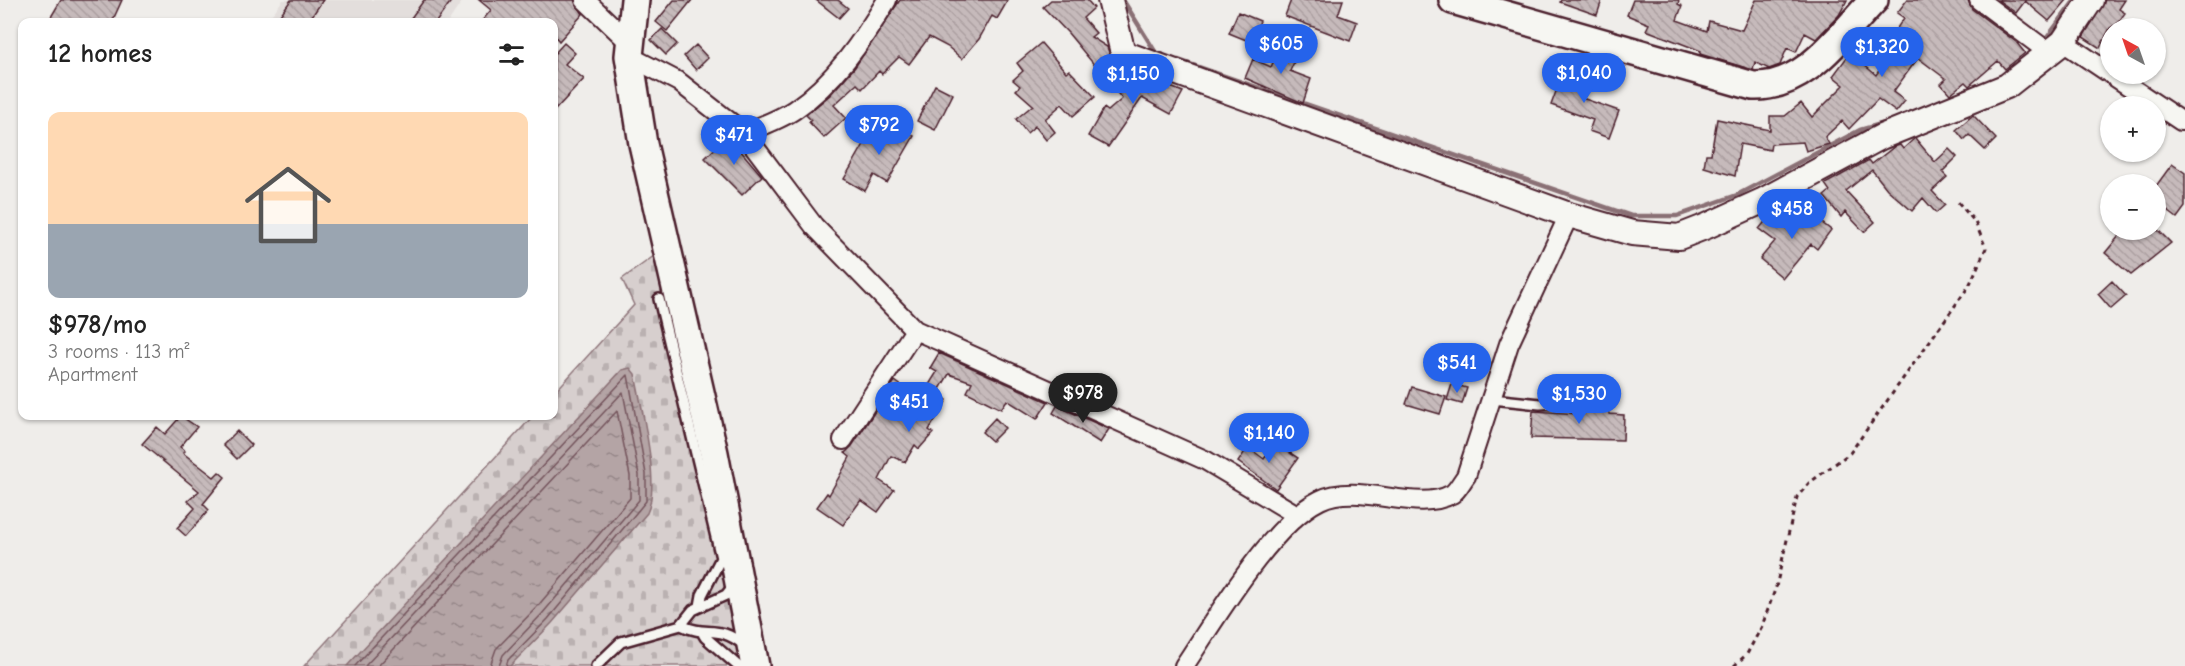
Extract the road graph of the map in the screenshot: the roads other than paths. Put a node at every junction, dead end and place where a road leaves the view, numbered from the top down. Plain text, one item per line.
1 (585, 0) edge
2 (635, 0) edge
3 (887, 0) edge
4 (1110, 0) edge
5 (1453, 0) edge
6 (1874, 0) edge
7 (1979, 0) edge
8 (2091, 0) edge
9 (2048, 46) junction
10 (629, 49) junction
11 (2181, 121) dead end
12 (744, 133) junction
13 (1569, 216) junction
14 (659, 298) dead end
15 (915, 330) junction
16 (1492, 399) junction
17 (1600, 400) dead end
18 (843, 440) dead end
19 (1297, 515) junction
20 (737, 580) junction
21 (699, 606) junction
22 (681, 625) junction
23 (702, 632) junction
24 (748, 661) edge
25 (596, 666) edge
26 (1184, 666) edge

1 - 10 street
2 - 10 main road
3 - 12 street
4 - 13 street
5 - 6 main road
7 - 9 street
8 - 9 street
9 - 11 street
9 - 13 street
10 - 12 street
10 - 20 main road
12 - 15 street
13 - 16 street
14 - 21 lane
15 - 18 street
15 - 19 street
16 - 17 lane
16 - 19 street
19 - 26 street
20 - 21 lane
20 - 24 main road
21 - 22 lane
22 - 23 lane
22 - 25 lane
23 - 24 lane
23 - 24 lane

